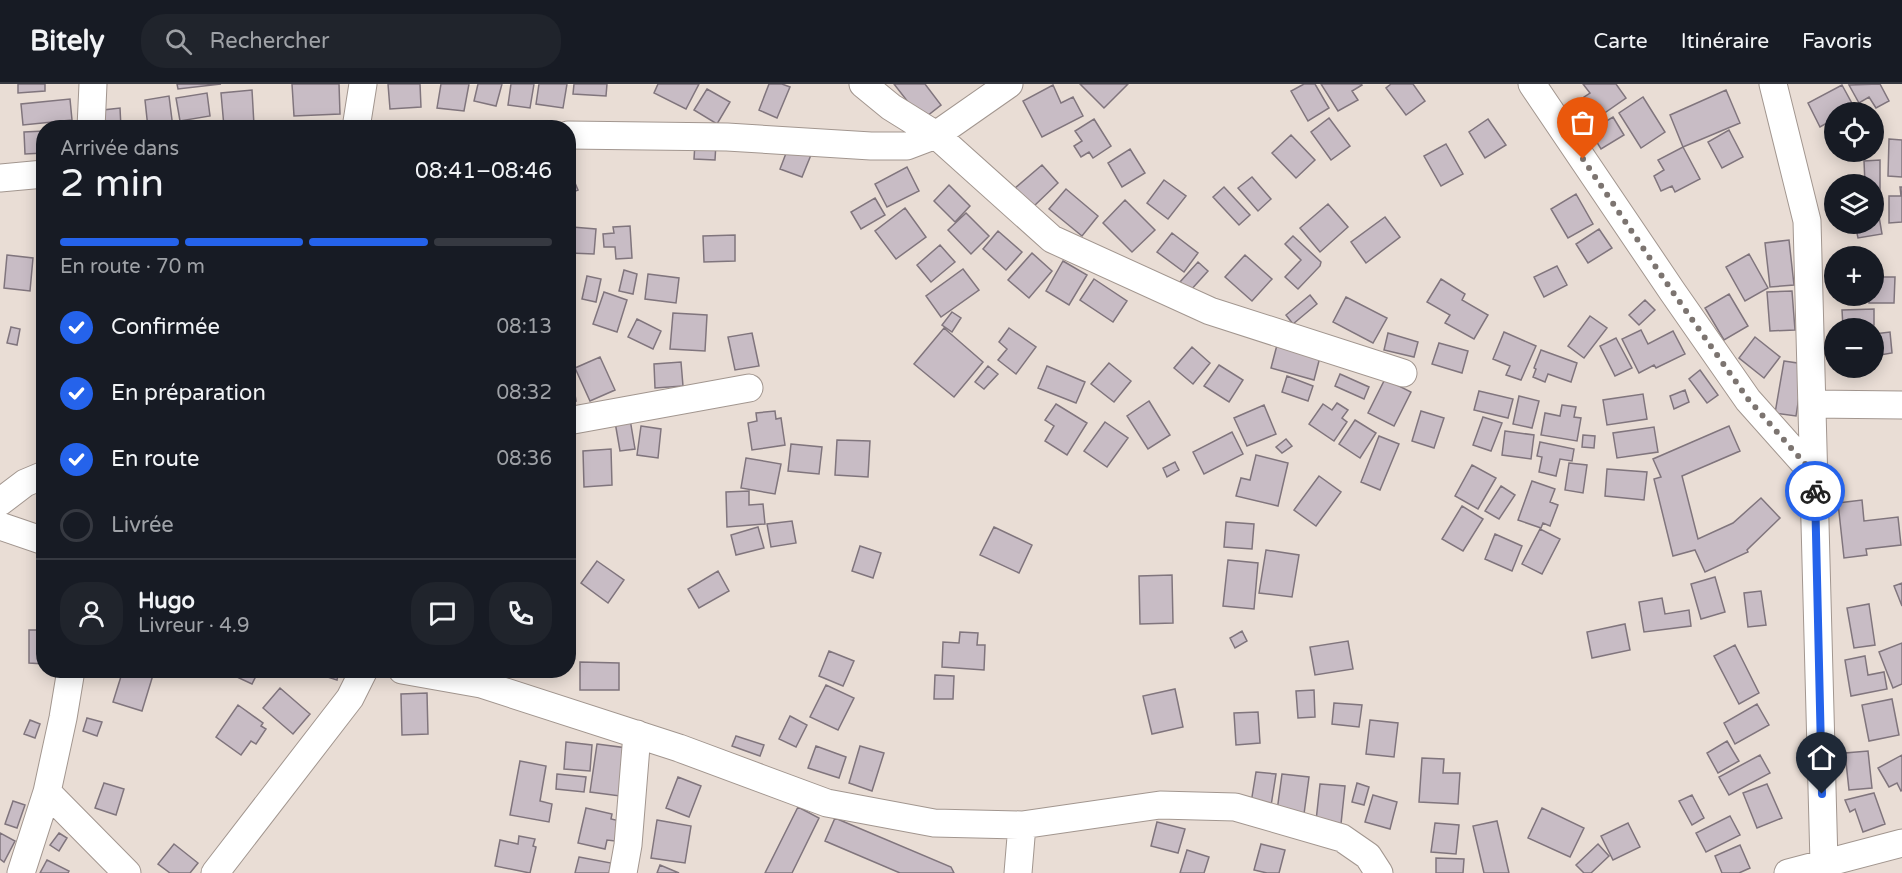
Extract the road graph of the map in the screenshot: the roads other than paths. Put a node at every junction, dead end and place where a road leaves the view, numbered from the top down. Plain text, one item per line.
1 (93, 84) edge
2 (363, 84) edge
3 (863, 84) edge
4 (1009, 84) edge
5 (1532, 84) edge
6 (1773, 84) edge
7 (91, 120) edge
8 (357, 120) edge
9 (576, 135) edge
10 (936, 135) junction
11 (36, 175) edge
12 (0, 178) edge
13 (1403, 373) dead end
14 (749, 388) dead end
15 (1812, 404) junction
16 (1902, 405) edge
17 (576, 420) edge
18 (1814, 474) junction
19 (36, 478) edge
20 (0, 502) edge
21 (0, 526) edge
22 (36, 538) edge
23 (70, 678) edge
24 (360, 678) edge
25 (447, 678) edge
26 (637, 734) junction
27 (47, 792) junction
28 (1022, 825) junction
29 (1902, 843) edge
30 (1823, 868) edge
31 (21, 873) edge
32 (126, 873) edge
33 (215, 873) edge
34 (623, 873) edge
35 (1018, 873) edge
36 (1379, 873) edge
37 (1788, 873) edge

1 - 7 street
2 - 8 street
3 - 10 street
4 - 10 street
5 - 18 street
6 - 15 street
9 - 10 street
10 - 13 street
11 - 12 street
14 - 17 street
15 - 16 street
15 - 18 street
18 - 30 street
19 - 20 street
21 - 22 street
23 - 27 street
24 - 33 street
25 - 26 street
26 - 28 street
26 - 34 street
27 - 31 street
27 - 32 street
28 - 35 street
28 - 36 street
29 - 30 street
30 - 37 street

